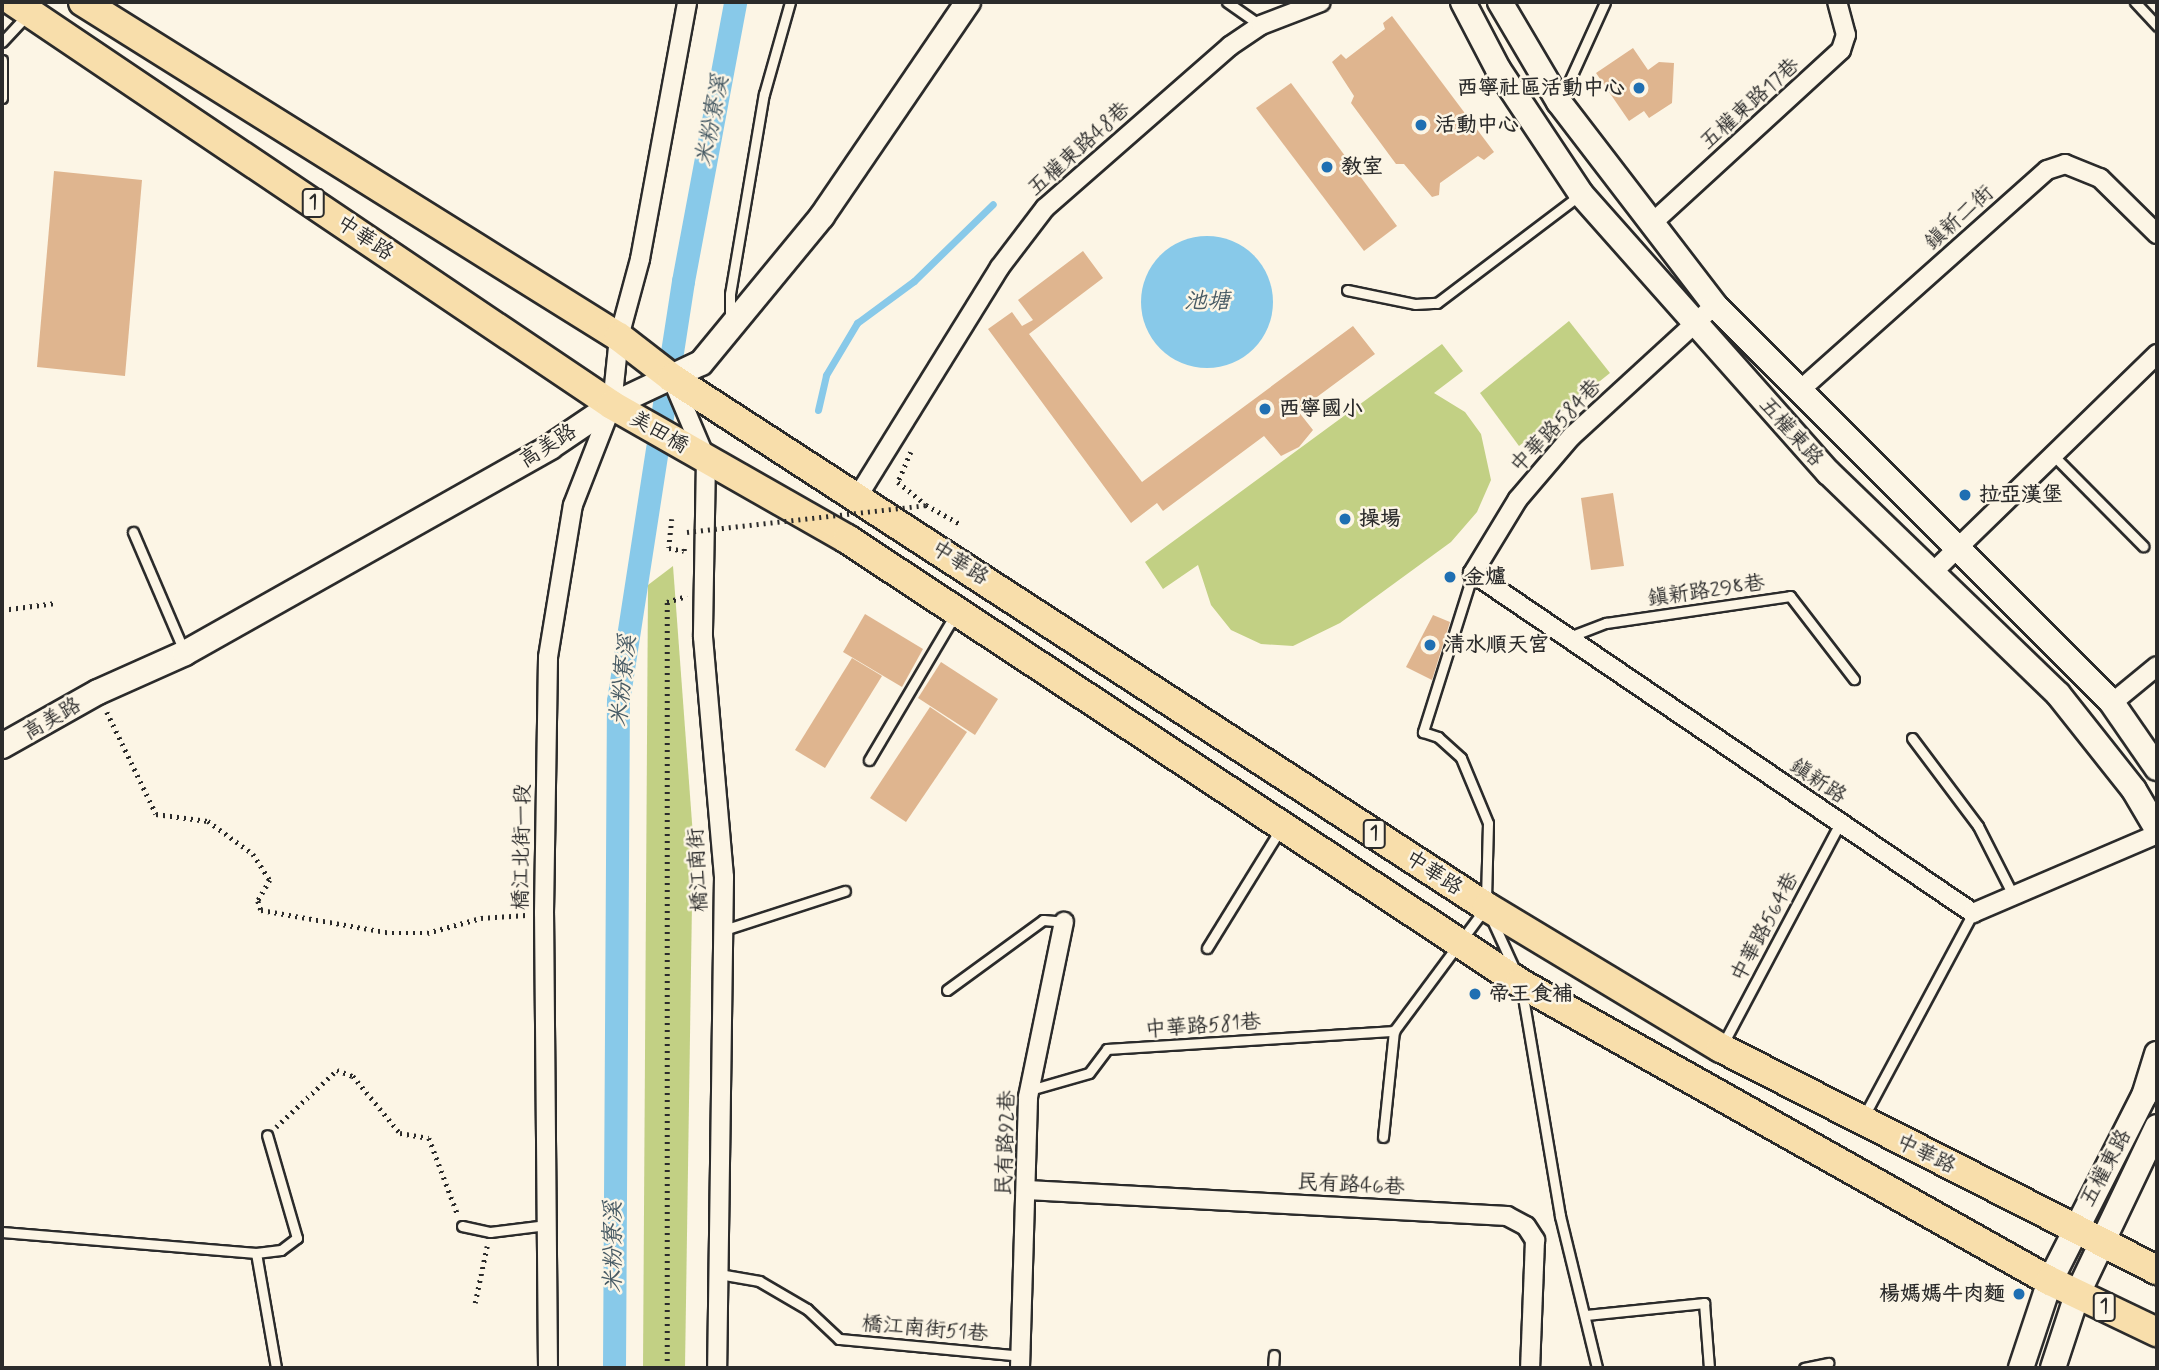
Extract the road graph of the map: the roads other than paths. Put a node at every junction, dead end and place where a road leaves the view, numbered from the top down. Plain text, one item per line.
1 (83, 2) edge
2 (687, 2) edge
3 (790, 2) edge
4 (968, 2) edge
5 (1227, 2) edge
6 (1321, 2) edge
7 (1463, 2) edge
8 (1500, 2) edge
9 (1605, 2) edge
10 (1838, 2) edge
11 (2135, 2) edge
12 (26, 5) edge
13 (1261, 26) junction
14 (2157, 26) edge
15 (2, 42) edge
16 (2, 60) edge
17 (2, 98) edge
18 (1559, 102) junction
19 (1581, 194) junction
20 (1650, 225) junction
21 (2157, 234) edge
22 (1348, 290) dead end
23 (1716, 305) junction
24 (1695, 326) junction
25 (730, 333) junction
26 (619, 337) junction
27 (2157, 354) edge
28 (671, 379) junction
29 (1800, 391) junction
30 (615, 404) junction
31 (2054, 456) junction
32 (706, 459) junction
33 (858, 496) junction
34 (133, 532) dead end
35 (2143, 546) dead end
36 (1954, 549) junction
37 (1933, 572) junction
38 (1473, 573) junction
39 (957, 611) junction
40 (1567, 638) junction
41 (185, 653) junction
42 (2157, 666) edge
43 (1854, 679) dead end
44 (2112, 703) junction
45 (1912, 738) dead end
46 (2, 746) edge
47 (869, 760) dead end
48 (2157, 768) edge
49 (1840, 823) junction
50 (1282, 826) junction
51 (2157, 831) edge
52 (845, 891) dead end
53 (2012, 893) junction
54 (1487, 908) junction
55 (1973, 913) junction
56 (1064, 922) joint
57 (723, 930) junction
58 (1458, 941) junction
59 (1207, 948) dead end
60 (1520, 983) junction
61 (947, 990) dead end
62 (1394, 1031) junction
63 (1721, 1048) junction
64 (2157, 1054) edge
65 (1029, 1091) junction
66 (1861, 1122) junction
67 (2157, 1127) edge
68 (267, 1135) road end
69 (1383, 1137) dead end
70 (1027, 1190) junction
71 (549, 1224) junction
72 (462, 1226) road end
73 (2074, 1227) junction
74 (2, 1232) edge
75 (2103, 1243) junction
76 (256, 1253) junction
77 (2157, 1270) edge
78 (719, 1274) junction
79 (2050, 1281) junction
80 (2077, 1295) junction
81 (1586, 1315) junction
82 (2157, 1332) edge
83 (1274, 1355) dead end
84 (1021, 1362) edge
85 (1828, 1363) dead end
86 (276, 1368) edge
87 (548, 1368) edge
88 (717, 1368) edge
89 (1273, 1368) edge
90 (1530, 1368) edge
91 (1597, 1368) edge
92 (1709, 1368) edge
93 (1804, 1368) edge
94 (2021, 1368) edge
95 (2053, 1368) edge

1 - 26 main road, 1
2 - 26 street, 橋江北街一段
3 - 25 lane
4 - 25 street, 高美路
5 - 13 lane
6 - 13 street, 五權東路48巷
7 - 19 street, 五權東路
8 - 18 street, 五權東路
9 - 18 lane
10 - 20 street, 五權東路17巷
11 - 14 lane
12 - 15 lane
12 - 30 main road, 中華路 / 1
13 - 33 street, 五權東路48巷
16 - 17 lane
18 - 20 street, 五權東路
19 - 22 lane
19 - 24 street, 五權東路
20 - 23 street, 五權東路
21 - 29 street, 鎮新二街
23 - 24 street, 中華路584巷
23 - 29 street, 五權東路
24 - 37 street, 五權東路
24 - 38 street, 中華路584巷
25 - 28 street, 高美路
26 - 28 main road, 1
26 - 30 street, 橋江北街一段
27 - 31 street
28 - 30 street, 高美路
28 - 32 street, 橋江南街
28 - 33 main road, 中華路 / 1
29 - 36 street, 五權東路
30 - 32 main road, 美田橋 / 1
30 - 41 street, 高美路
30 - 71 street, 橋江北街一段
31 - 35 lane
31 - 36 street
32 - 39 main road, 中華路 / 1
32 - 57 street, 橋江南街
33 - 54 main road, 中華路 / 1
34 - 41 lane
36 - 37 street
36 - 44 street, 五權東路
37 - 51 street, 五權東路
38 - 40 street, 鎮新路
38 - 54 lane, 中華路584巷
39 - 47 lane
39 - 50 main road, 中華路 / 1
40 - 43 lane, 鎮新路298巷
40 - 49 street, 鎮新路
41 - 46 street, 高美路
42 - 44 street
44 - 48 street, 五權東路
45 - 53 lane
49 - 55 street, 鎮新路
49 - 63 lane, 中華路564巷
50 - 58 main road, 中華路 / 1
50 - 59 lane
51 - 53 street
52 - 57 lane
53 - 55 street
54 - 58 lane
54 - 60 lane, 中華路584巷
54 - 63 main road, 中華路 / 1
55 - 66 lane
56 - 61 lane
56 - 65 street, 民有路92巷
57 - 78 street, 橋江南街
58 - 60 main road, 中華路 / 1
58 - 62 lane
60 - 79 main road, 中華路 / 1
60 - 81 lane
62 - 65 lane, 中華路581巷
62 - 69 lane
63 - 66 main road, 中華路 / 1
64 - 73 street, 五權東路
65 - 70 street, 民有路92巷
66 - 73 main road, 中華路 / 1
67 - 75 street, 五權東路
68 - 76 lane
70 - 84 street, 民有路92巷
70 - 90 street, 民有路46巷
71 - 72 lane
71 - 87 street, 橋江北街一段
73 - 75 main road, 中華路 / 1
73 - 79 street, 五權東路
74 - 76 lane
75 - 77 main road, 中華路 / 1
75 - 80 street, 五權東路
76 - 86 lane
78 - 84 lane, 橋江南街51巷
78 - 88 street, 橋江南街
79 - 80 main road, 中華路 / 1
79 - 94 street, 五權東路
80 - 82 main road, 中華路 / 1
80 - 95 street, 五權東路
81 - 91 lane
81 - 92 lane
83 - 89 lane
85 - 93 lane

